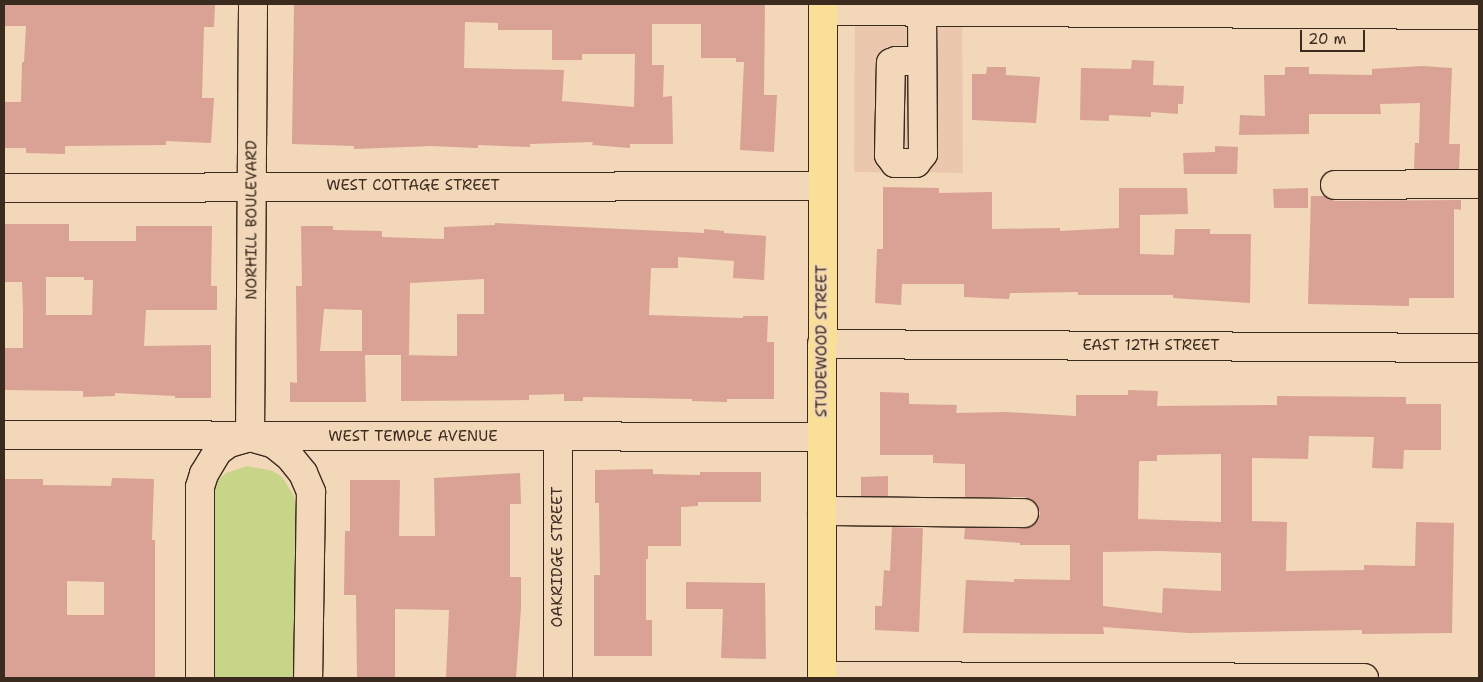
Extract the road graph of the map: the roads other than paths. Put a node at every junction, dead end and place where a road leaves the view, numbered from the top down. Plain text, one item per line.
1 (252, 4) edge
2 (823, 8) edge
3 (922, 12) junction
4 (1479, 15) edge
5 (916, 163) dead end
6 (1479, 184) edge
7 (1335, 185) dead end
8 (823, 186) junction
9 (252, 187) junction
10 (4, 188) edge
11 (822, 344) junction
12 (1479, 348) edge
13 (4, 435) edge
14 (558, 436) junction
15 (250, 437) junction
16 (822, 437) junction
17 (822, 511) junction
18 (1024, 514) dead end
19 (822, 677) edge
20 (200, 678) edge
21 (308, 678) edge
22 (558, 678) edge
23 (1364, 678) edge

1 - 9 street, NORHILL BOULEVARD
2 - 3 street
2 - 8 main road, STUDEWOOD STREET
3 - 4 street
3 - 5 street
6 - 7 street
8 - 9 street, WEST COTTAGE STREET
8 - 11 main road, STUDEWOOD STREET
9 - 10 street, WEST COTTAGE STREET
9 - 15 street, NORHILL BOULEVARD
11 - 12 street, EAST 12TH STREET
11 - 16 main road, STUDEWOOD STREET
13 - 15 street, WEST TEMPLE AVENUE
14 - 15 street, WEST TEMPLE AVENUE
14 - 16 street, WEST TEMPLE AVENUE
14 - 22 street, OAKRIDGE STREET
15 - 20 street
15 - 21 street
16 - 17 main road, STUDEWOOD STREET
17 - 18 street
17 - 19 main road, STUDEWOOD STREET
19 - 23 street

